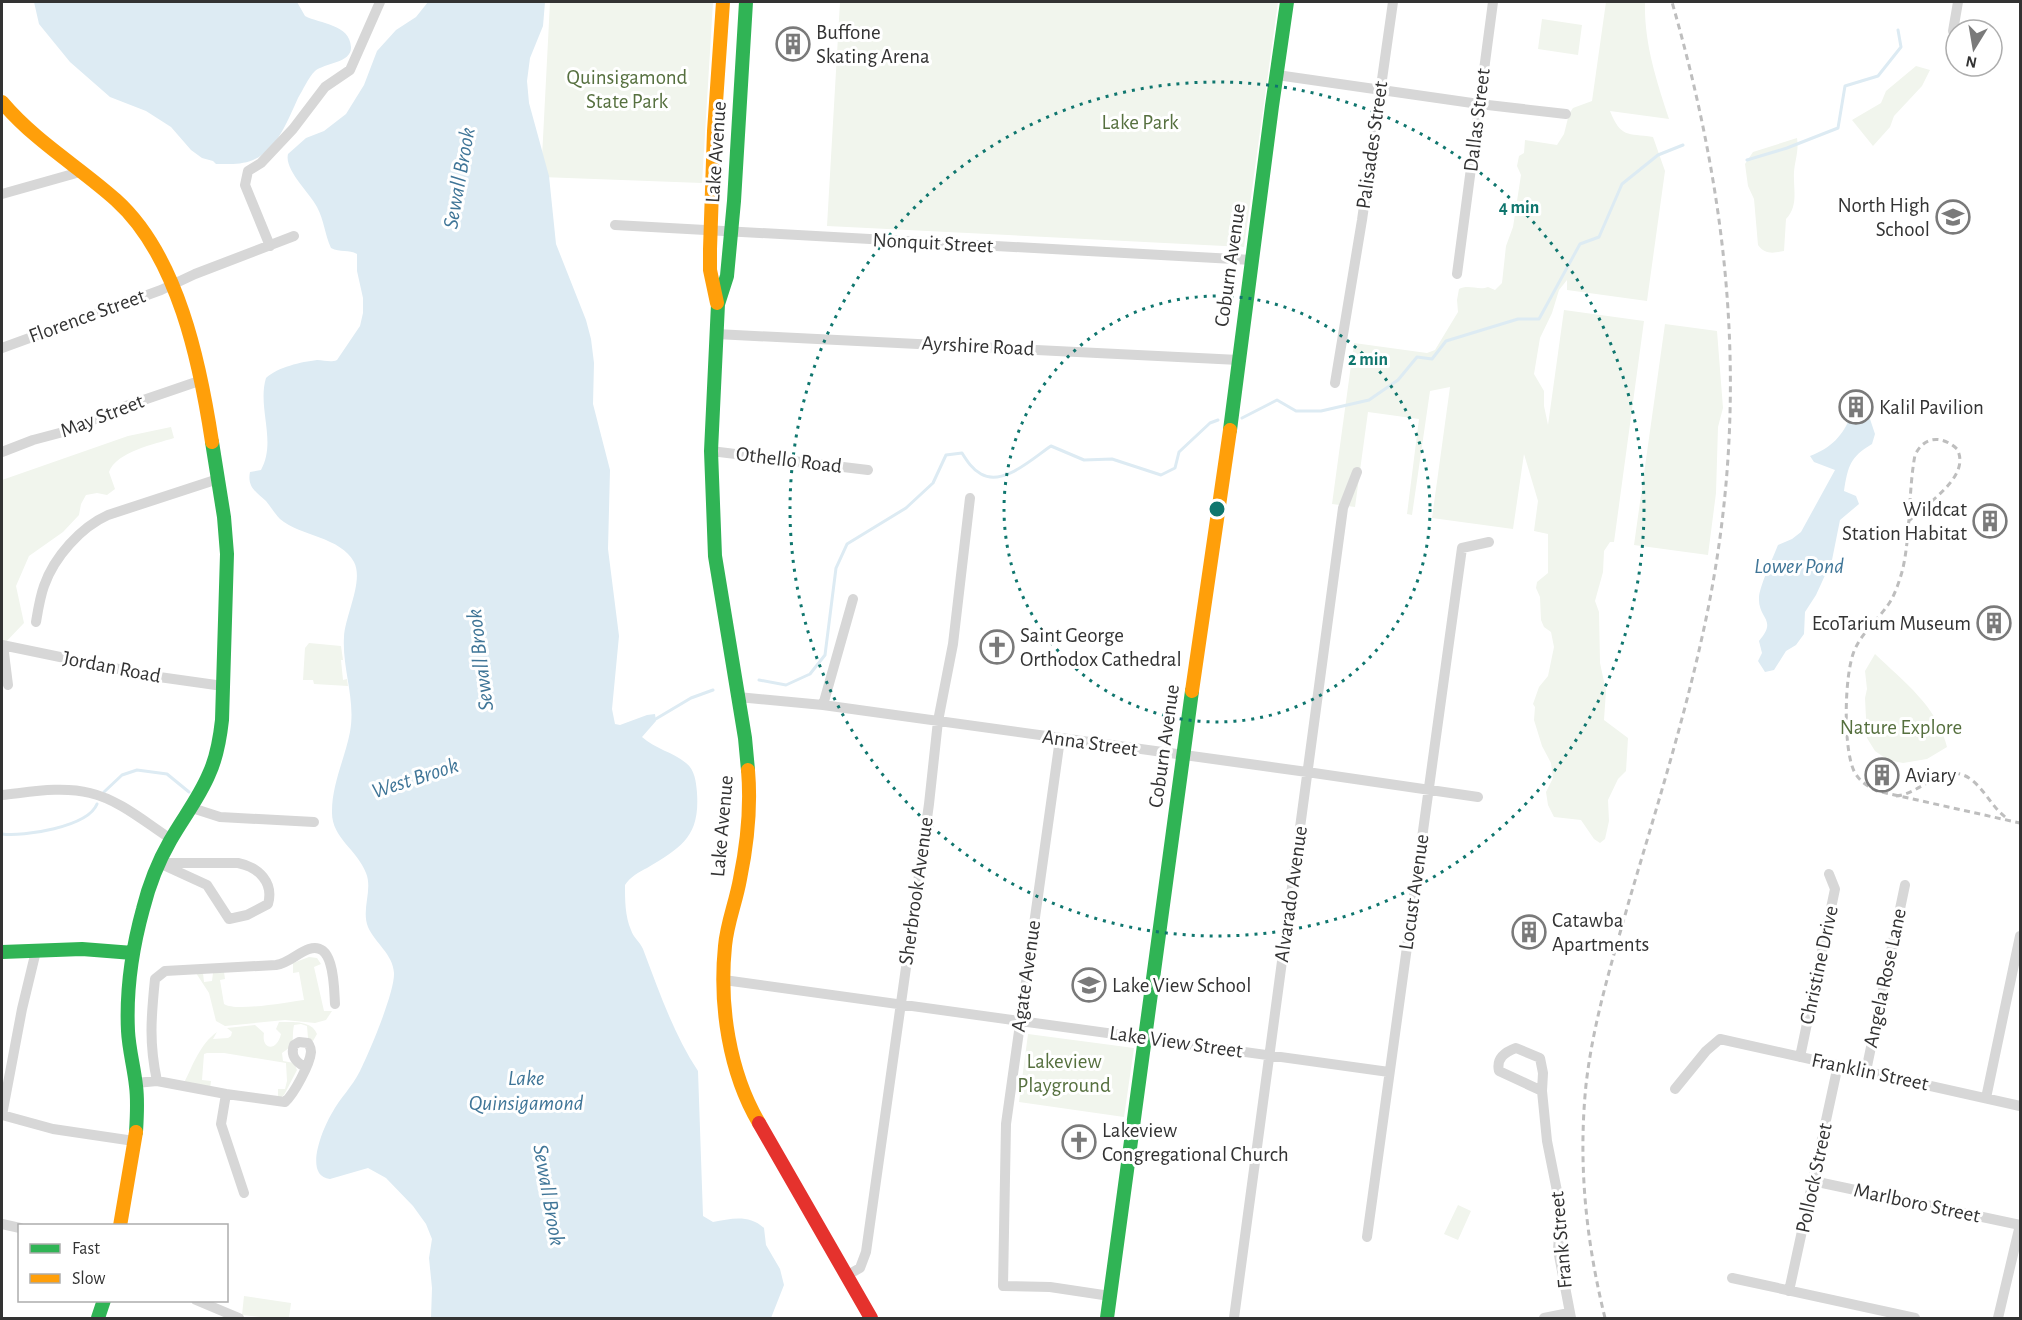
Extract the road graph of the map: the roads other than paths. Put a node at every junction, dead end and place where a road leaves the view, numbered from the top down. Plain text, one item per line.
1 (380, 2) edge
2 (723, 2) edge
3 (746, 2) edge
4 (1287, 2) edge
5 (1392, 2) edge
6 (1493, 2) edge
7 (1958, 2) edge
8 (1955, 18) edge
9 (1277, 75) junction
10 (1379, 90) junction
11 (2, 102) edge
12 (1479, 104) junction
13 (1566, 114) dead end
14 (80, 172) junction
15 (2, 194) edge
16 (615, 225) dead end
17 (711, 230) junction
18 (730, 232) junction
19 (294, 237) dead end
20 (270, 246) junction
21 (1252, 260) junction
22 (1457, 274) dead end
23 (172, 285) junction
24 (718, 304) junction
25 (716, 334) junction
26 (2, 348) edge
27 (1239, 360) junction
28 (202, 381) junction
29 (1335, 383) dead end
30 (711, 451) junction
31 (2, 452) edge
32 (868, 470) dead end
33 (1357, 471) dead end
34 (218, 479) junction
35 (970, 498) dead end
36 (97, 508) dead end
37 (108, 515) junction
38 (1489, 542) dead end
39 (853, 599) dead end
40 (36, 622) dead end
41 (2, 645) edge
42 (8, 685) dead end
43 (224, 686) junction
44 (738, 697) junction
45 (823, 705) junction
46 (938, 721) junction
47 (1060, 739) junction
48 (1185, 756) junction
49 (1307, 772) junction
50 (1429, 790) junction
51 (2, 795) edge
52 (1478, 797) dead end
53 (192, 808) junction
54 (314, 822) dead end
55 (171, 839) junction
56 (159, 863) junction
57 (1828, 874) dead end
58 (1905, 885) dead end
59 (2020, 936) edge
60 (36, 951) junction
61 (2, 952) edge
62 (133, 953) junction
63 (724, 980) junction
64 (335, 1004) dead end
65 (900, 1004) junction
66 (1020, 1020) junction
67 (1145, 1038) junction
68 (1269, 1056) junction
69 (1800, 1057) junction
70 (1838, 1065) junction
71 (305, 1068) dead end
72 (1866, 1071) junction
73 (1389, 1072) junction
74 (157, 1081) junction
75 (136, 1083) junction
76 (1675, 1089) dead end
77 (1542, 1090) junction
78 (226, 1094) junction
79 (1986, 1098) junction
80 (2020, 1106) edge
81 (2, 1115) edge
82 (134, 1141) junction
83 (1814, 1181) junction
84 (244, 1193) dead end
85 (2, 1224) edge
86 (120, 1224) edge
87 (2020, 1225) edge
88 (18, 1228) edge
89 (1367, 1237) dead end
90 (846, 1276) junction
91 (1732, 1278) dead end
92 (1788, 1291) junction
93 (1110, 1296) junction
94 (103, 1302) edge
95 (201, 1302) edge
96 (1570, 1316) edge
97 (98, 1318) edge
98 (239, 1318) edge
99 (871, 1318) edge
100 (1107, 1318) edge
101 (1234, 1318) edge
102 (1544, 1318) edge
103 (1915, 1318) edge
104 (1998, 1318) edge

1 - 20 street
2 - 17 main road, Lake Avenue
3 - 18 main road, Lake Avenue
4 - 9 main road, Coburn Avenue
5 - 10 street, Palisades Street
6 - 12 street, Dallas Street
7 - 8 street
9 - 10 street
9 - 21 main road, Coburn Avenue
10 - 12 street
10 - 29 street, Palisades Street
11 - 14 main road
12 - 13 street
12 - 22 street, Dallas Street
14 - 15 street
14 - 23 main road
16 - 17 street, Nonquit Street
17 - 18 street, Nonquit Street
17 - 24 main road, Lake Avenue
18 - 21 street, Nonquit Street
18 - 24 main road, Lake Avenue
19 - 20 street, Florence Street
20 - 23 street, Florence Street
21 - 27 main road, Coburn Avenue
23 - 26 street, Florence Street
23 - 28 main road
24 - 25 main road, Lake Avenue
25 - 27 street, Ayrshire Road
25 - 30 main road, Lake Avenue
27 - 48 main road, Coburn Avenue
28 - 31 street, May Street
28 - 34 main road
30 - 32 street, Othello Road
30 - 44 main road, Lake Avenue
33 - 49 street, Alvarado Avenue
34 - 37 street
34 - 43 main road
35 - 46 street, Sherbrook Avenue
36 - 37 street
37 - 40 street
38 - 50 street, Locust Avenue
39 - 45 street
41 - 42 street
41 - 43 street, Jordan Road
43 - 53 main road
44 - 45 street, Anna Street
44 - 63 main road, Lake Avenue
45 - 46 street, Anna Street
46 - 47 street, Anna Street
46 - 65 street, Sherbrook Avenue
47 - 48 street, Anna Street
47 - 66 street, Agate Avenue
48 - 49 street, Anna Street
48 - 67 main road, Coburn Avenue
49 - 50 street, Anna Street
49 - 68 street, Alvarado Avenue
50 - 52 street, Anna Street
50 - 73 street, Locust Avenue
51 - 55 street
53 - 54 street
53 - 55 main road
55 - 56 main road
56 - 56 street
56 - 62 main road
57 - 69 street, Christine Drive
58 - 72 street, Angela Rose Lane
59 - 79 street
60 - 61 main road
60 - 62 main road
60 - 81 street
62 - 75 main road
63 - 65 street
63 - 90 main road, Lake Avenue
64 - 74 street
65 - 66 street, Lake View Street
65 - 90 street, Sherbrook Avenue
66 - 67 street, Lake View Street
66 - 93 street, Agate Avenue
67 - 68 street, Lake View Street
67 - 93 main road, Coburn Avenue
68 - 73 street, Lake View Street
68 - 101 street, Alvarado Avenue
69 - 70 street, Franklin Street
69 - 76 street, Franklin Street
70 - 72 street, Franklin Street
70 - 83 street, Pollock Street
71 - 78 street
72 - 79 street, Franklin Street
73 - 89 street, Locust Avenue
74 - 75 street
74 - 78 street
75 - 82 main road
77 - 77 street, Frank Street
77 - 96 street, Frank Street
78 - 84 street
79 - 80 street, Franklin Street
81 - 82 street
82 - 86 main road
83 - 87 street, Marlboro Street
83 - 92 street, Pollock Street
85 - 88 street
87 - 104 street
90 - 99 main road, Lake Avenue
91 - 92 street
92 - 103 street
93 - 100 main road, Coburn Avenue
94 - 97 main road
95 - 98 street
96 - 102 street

